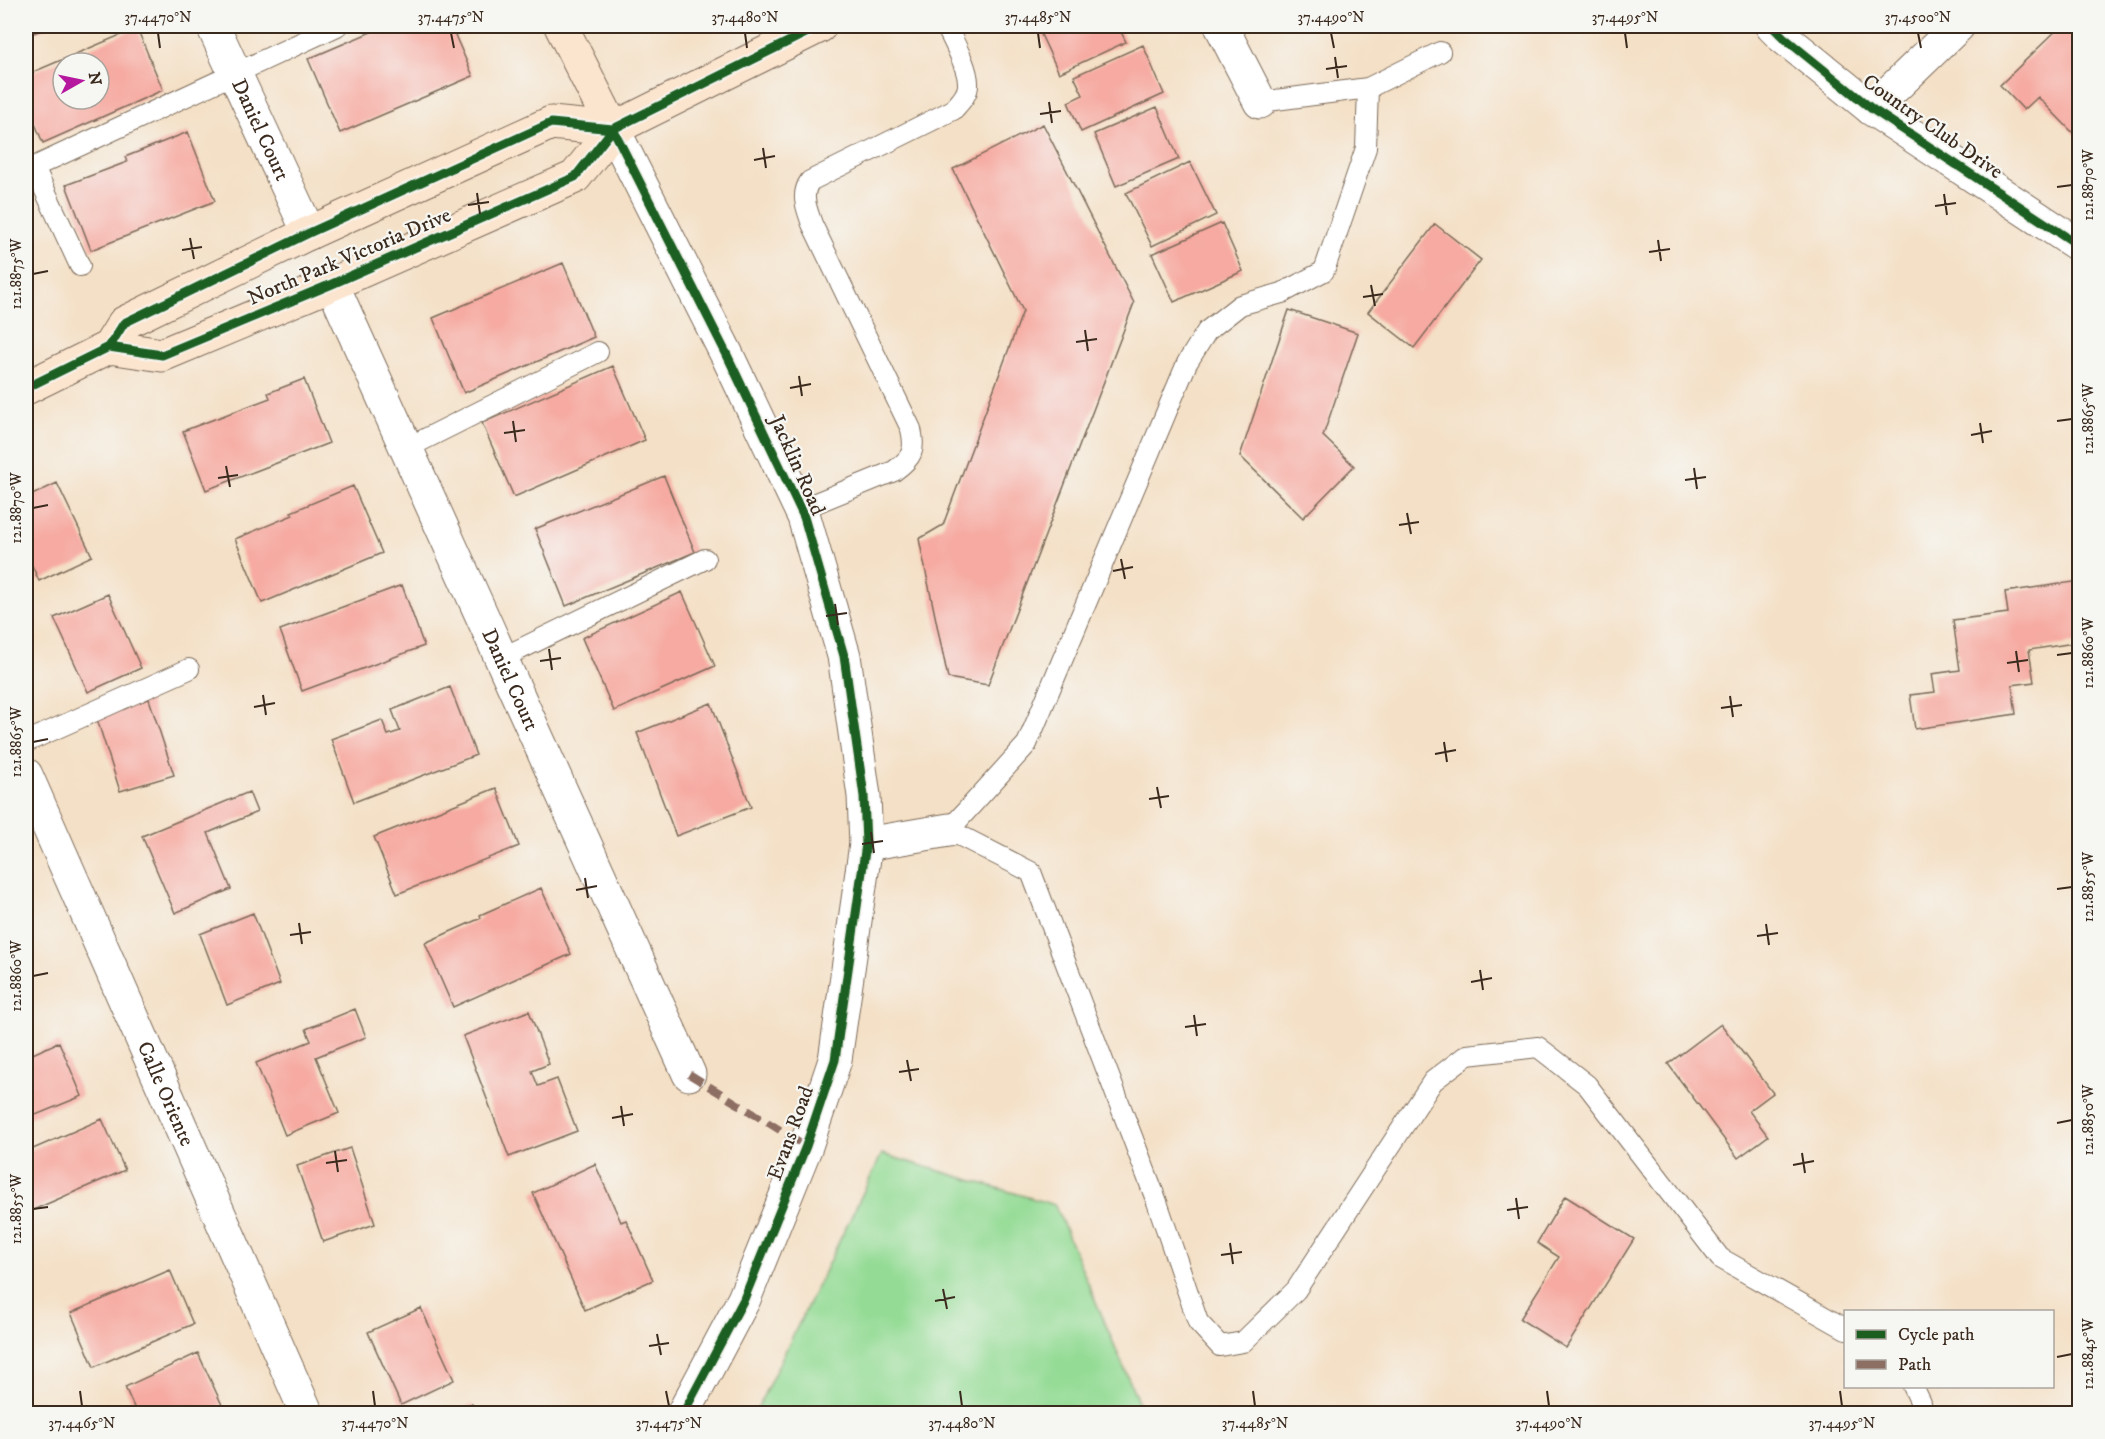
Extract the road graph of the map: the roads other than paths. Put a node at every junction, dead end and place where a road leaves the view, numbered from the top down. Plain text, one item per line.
1 (213, 26) edge
2 (337, 26) edge
3 (561, 26) edge
4 (820, 26) edge
5 (946, 26) edge
6 (1221, 26) edge
7 (1772, 26) edge
8 (1958, 26) edge
9 (1440, 52) dead end
10 (236, 74) junction
11 (1368, 88) junction
12 (1260, 102) joint
13 (1872, 109) junction
14 (613, 129) junction
15 (309, 233) junction
16 (2079, 246) edge
17 (80, 266) dead end
18 (332, 284) junction
19 (109, 347) junction
20 (598, 352) dead end
21 (26, 388) edge
22 (407, 447) junction
23 (801, 509) junction
24 (705, 559) dead end
25 (502, 658) junction
26 (189, 669) dead end
27 (26, 742) edge
28 (26, 775) edge
29 (949, 830) junction
30 (866, 844) junction
31 (689, 1074) dead end
32 (1844, 1328) edge
33 (1915, 1388) edge
34 (307, 1413) edge
35 (683, 1413) edge
36 (1921, 1413) edge

1 - 10 street, Daniel Court
2 - 10 lane
3 - 14 main road, Jacklin Road
4 - 14 main road, North Park Victoria Drive
5 - 23 lane
6 - 12 street
7 - 13 street, Country Club Drive
8 - 13 street
9 - 11 lane
10 - 15 street, Daniel Court
10 - 17 lane
11 - 12 lane
11 - 29 lane
13 - 16 street, Country Club Drive
14 - 15 main road, North Park Victoria Drive
14 - 18 main road, North Park Victoria Drive
14 - 23 street, Jacklin Road
15 - 19 main road, North Park Victoria Drive
18 - 19 main road, North Park Victoria Drive
18 - 22 street, Daniel Court
19 - 21 main road, North Park Victoria Drive
20 - 22 lane
22 - 25 street, Daniel Court
23 - 30 street, Jacklin Road
24 - 25 lane
25 - 31 street, Daniel Court
26 - 27 lane
28 - 34 street, Calle Oriente
29 - 30 street
29 - 32 lane
30 - 35 street, Evans Road
33 - 36 lane

